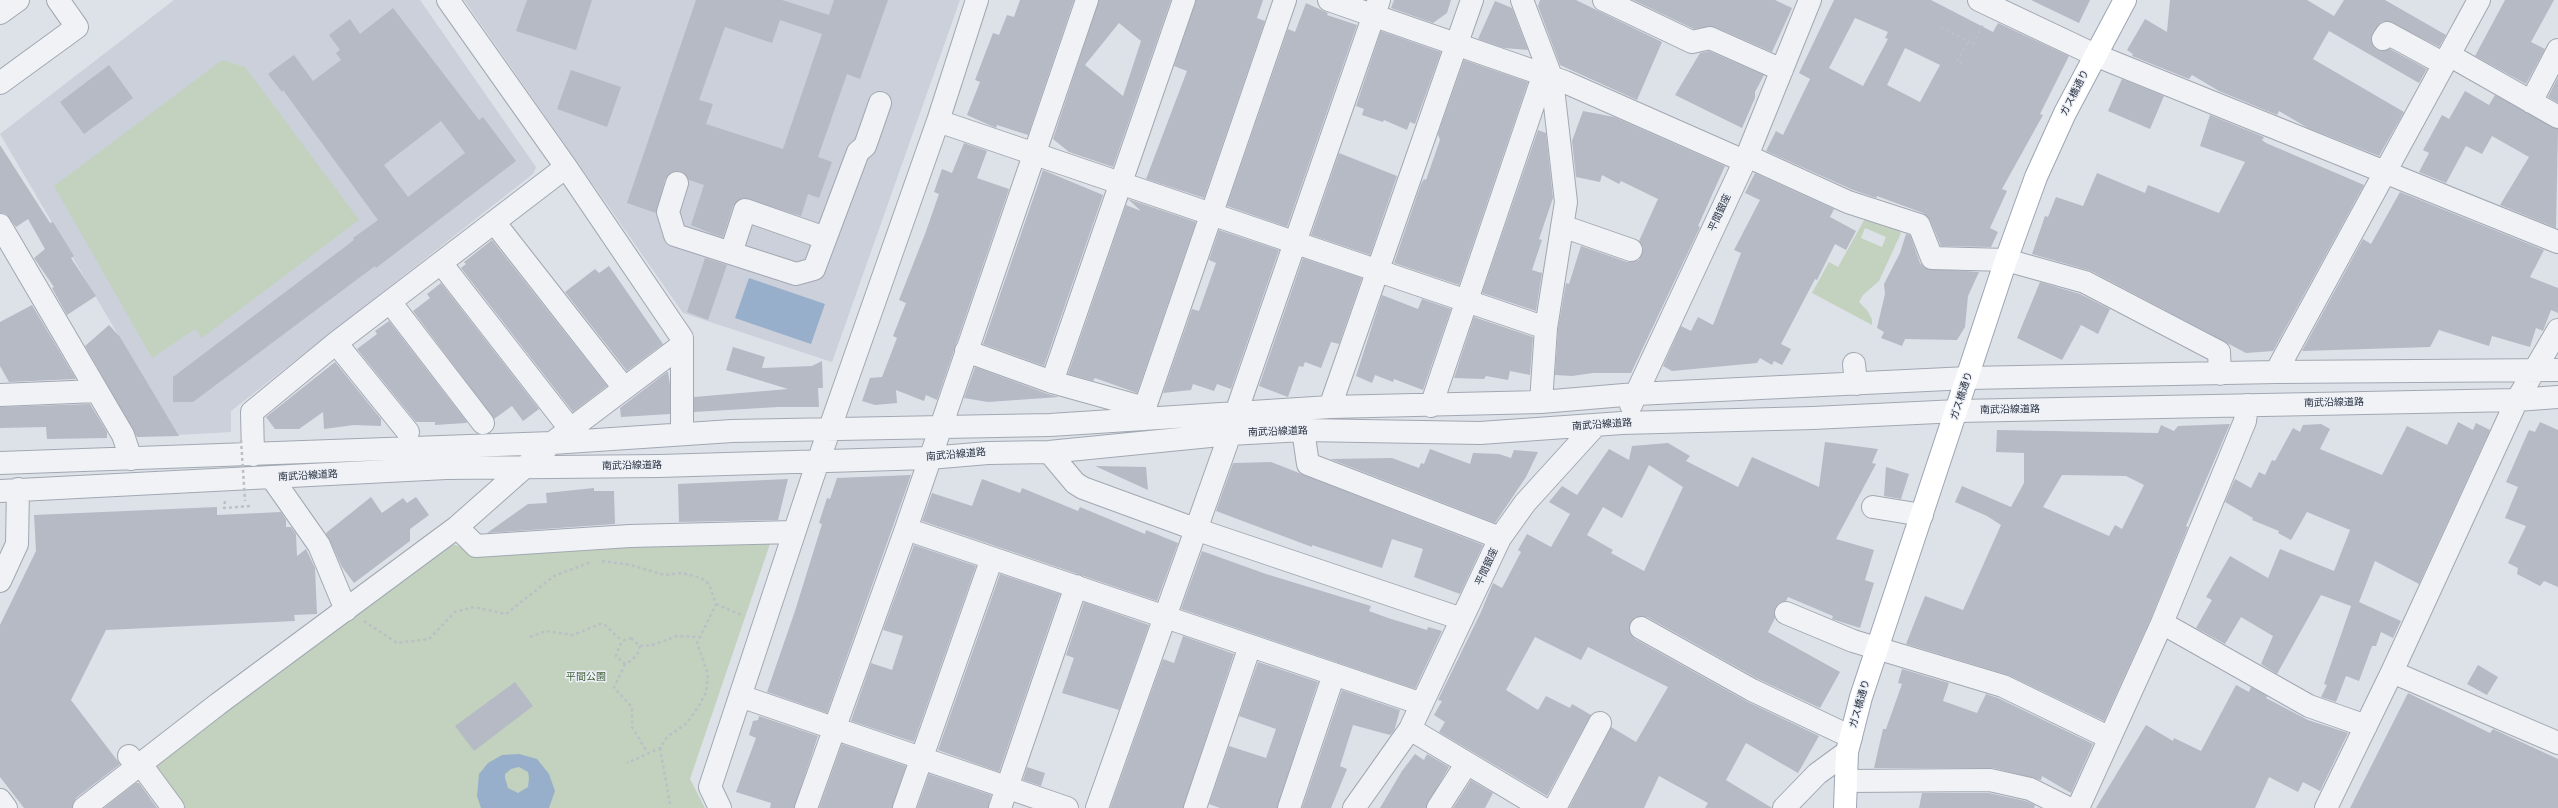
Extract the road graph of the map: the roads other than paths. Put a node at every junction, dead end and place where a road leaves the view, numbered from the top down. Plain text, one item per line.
1 (18, 0) edge
2 (58, 0) edge
3 (448, 0) edge
4 (977, 0) edge
5 (1087, 0) edge
6 (1184, 0) edge
7 (1285, 0) edge
8 (1328, 0) edge
9 (1472, 0) edge
10 (1522, 0) edge
11 (1604, 0) edge
12 (1810, 0) edge
13 (1979, 0) edge
14 (2125, 0) edge
15 (1376, 8) edge
16 (2470, 9) edge
17 (0, 13) edge
18 (2384, 39) dead end
19 (1456, 45) junction
20 (2558, 50) edge
21 (2095, 55) junction
22 (2446, 59) junction
23 (1782, 70) junction
24 (1547, 77) junction
25 (0, 83) edge
26 (2531, 102) junction
27 (880, 103) dead end
28 (2558, 117) edge
29 (938, 121) junction
30 (1032, 153) junction
31 (1745, 158) junction
32 (566, 167) junction
33 (2385, 172) junction
34 (677, 183) dead end
35 (1121, 184) junction
36 (1211, 214) junction
37 (494, 222) junction
38 (0, 225) edge
39 (1562, 226) junction
40 (825, 238) junction
41 (2558, 242) edge
42 (1295, 243) junction
43 (1631, 250) dead end
44 (731, 253) junction
45 (2006, 260) junction
46 (441, 263) junction
47 (1379, 271) junction
48 (1466, 301) junction
49 (390, 302) junction
50 (1546, 328) junction
51 (2558, 330) edge
52 (336, 343) junction
53 (682, 345) junction
54 (966, 351) junction
55 (2535, 370) junction
56 (2558, 370) edge
57 (2276, 372) junction
58 (2220, 374) junction
59 (1968, 378) junction
60 (1052, 382) junction
61 (624, 388) junction
62 (97, 391) junction
63 (1636, 394) junction
64 (0, 395) edge
65 (2558, 397) edge
66 (2517, 400) junction
67 (1542, 402) junction
68 (1431, 406) junction
69 (2247, 406) junction
70 (1330, 407) junction
71 (1958, 411) junction
72 (1143, 413) junction
73 (1236, 413) junction
74 (483, 423) dead end
75 (1622, 423) junction
76 (1595, 426) junction
77 (939, 428) junction
78 (830, 429) junction
79 (571, 430) junction
80 (1303, 430) junction
81 (408, 432) dead end
82 (682, 434) junction
83 (1230, 434) junction
84 (552, 443) junction
85 (247, 448) junction
86 (1048, 452) junction
87 (929, 458) junction
88 (131, 459) junction
89 (818, 460) junction
90 (0, 463) edge
91 (525, 467) junction
92 (272, 478) junction
93 (9, 490) edge
94 (1874, 507) dead end
95 (1922, 515) junction
96 (458, 527) junction
97 (906, 529) junction
98 (1195, 529) junction
99 (794, 532) junction
100 (1500, 538) junction
101 (992, 558) junction
102 (0, 581) edge
103 (1076, 586) junction
104 (346, 610) junction
105 (1786, 613) dead end
106 (1163, 616) junction
107 (1462, 619) junction
108 (2162, 623) junction
109 (1641, 628) dead end
110 (1250, 646) junction
111 (1877, 647) junction
112 (2392, 672) junction
113 (1334, 674) junction
114 (740, 696) junction
115 (1422, 704) junction
116 (1600, 723) dead end
117 (2366, 726) junction
118 (834, 728) junction
119 (1410, 729) junction
120 (2110, 738) junction
121 (2558, 743) edge
122 (1849, 744) junction
123 (922, 758) junction
124 (132, 761) junction
125 (1467, 763) junction
126 (1846, 781) junction
127 (1007, 787) junction
128 (1791, 796) edge
129 (0, 800) edge
130 (6, 808) edge
131 (84, 808) edge
132 (173, 808) edge
133 (720, 808) edge
134 (806, 808) edge
135 (904, 808) edge
136 (1000, 808) edge
137 (1067, 808) edge
138 (1097, 808) edge
139 (1195, 808) edge
140 (1289, 808) edge
141 (1354, 808) edge
142 (1438, 808) edge
143 (1542, 808) edge
144 (1555, 808) edge
145 (1844, 808) edge
146 (2068, 808) edge
147 (2078, 808) edge
148 (2326, 808) edge

1 - 17 street
2 - 25 street
3 - 32 street
4 - 29 street
5 - 30 street
6 - 35 street
7 - 36 street
8 - 15 street
9 - 19 street
10 - 24 street
11 - 23 street
12 - 23 street, 平間銀座
13 - 21 street
14 - 21 main road, ガス橋通り
15 - 19 street
15 - 42 street
16 - 22 street
18 - 22 street
19 - 24 street
19 - 47 street
20 - 26 street
21 - 33 street
21 - 45 main road, ガス橋通り
22 - 26 street
22 - 33 street
23 - 31 street, 平間銀座
24 - 31 street
24 - 39 street
24 - 48 street
26 - 28 street
27 - 40 street
29 - 30 street
29 - 78 street
30 - 35 street
30 - 54 street
31 - 45 street
31 - 63 street, 平間銀座
32 - 37 street
32 - 53 street
33 - 41 street
33 - 57 street
34 - 44 street
35 - 36 street
35 - 60 street
36 - 42 street
36 - 72 street
37 - 46 street
37 - 61 street
38 - 62 street
39 - 43 street
39 - 50 street
40 - 44 street
40 - 44 street
42 - 47 street
42 - 73 street
45 - 58 street
45 - 59 main road, ガス橋通り
46 - 49 street
46 - 79 street
47 - 48 street
47 - 70 street
48 - 50 street
48 - 68 street
49 - 52 street
49 - 74 street
50 - 67 street
51 - 55 street
52 - 81 street
52 - 85 street
53 - 61 street
53 - 82 street
54 - 60 street
54 - 77 street
55 - 56 street, 南武沿線道路
55 - 57 street, 南武沿線道路
55 - 66 street
57 - 58 street, 南武沿線道路
58 - 59 street, 南武沿線道路
59 - 63 street, 南武沿線道路
59 - 71 main road, ガス橋通り
60 - 72 street
61 - 79 street
62 - 64 street
62 - 88 street
63 - 67 street, 南武沿線道路
63 - 75 street, 平間銀座
65 - 66 street, 南武沿線道路
66 - 69 street, 南武沿線道路
66 - 112 street
67 - 68 street, 南武沿線道路
68 - 70 street, 南武沿線道路
69 - 71 street, 南武沿線道路
69 - 108 street
70 - 73 street, 南武沿線道路
71 - 75 street, 南武沿線道路
71 - 95 main road, ガス橋通り
72 - 73 street, 南武沿線道路
72 - 77 street, 南武沿線道路
75 - 76 street, 南武沿線道路
76 - 80 street, 南武沿線道路
76 - 100 street, 平間銀座
77 - 78 street, 南武沿線道路
77 - 87 street
78 - 82 street, 南武沿線道路
78 - 89 street
79 - 84 street
80 - 83 street, 南武沿線道路
80 - 100 street
82 - 84 street, 南武沿線道路
83 - 86 street, 南武沿線道路
83 - 98 street
84 - 85 street, 南武沿線道路
84 - 91 street
85 - 88 street, 南武沿線道路
86 - 87 street, 南武沿線道路
86 - 98 street
87 - 89 street, 南武沿線道路
87 - 97 street
88 - 90 street, 南武沿線道路
89 - 91 street, 南武沿線道路
89 - 99 street
91 - 92 street, 南武沿線道路
91 - 96 street
92 - 93 street, 南武沿線道路
92 - 104 street
93 - 102 street
94 - 95 street
95 - 111 main road, ガス橋通り
96 - 99 street
96 - 104 street
97 - 101 street
97 - 118 street
98 - 106 street
98 - 107 street
99 - 114 street
100 - 107 street, 平間銀座
101 - 103 street
101 - 123 street
103 - 106 street
103 - 127 street
104 - 124 street
105 - 111 street
106 - 110 street
106 - 138 street
107 - 115 street, 平間銀座
108 - 117 street
108 - 120 street
109 - 122 street
110 - 113 street
110 - 139 street
111 - 120 street
111 - 122 main road, ガス橋通り
112 - 117 street
112 - 121 street
113 - 115 street
113 - 140 street
114 - 118 street
114 - 133 street
115 - 119 street, 平間銀座
116 - 144 street
117 - 148 street
118 - 123 street
118 - 134 street
119 - 125 street
119 - 141 street, 平間銀座
120 - 147 street
122 - 126 main road, ガス橋通り
122 - 128 street
123 - 127 street
123 - 135 street
124 - 131 street
124 - 132 street
125 - 142 street
125 - 143 street
126 - 145 main road, ガス橋通り
126 - 146 street
127 - 136 street
127 - 137 street
129 - 130 street

